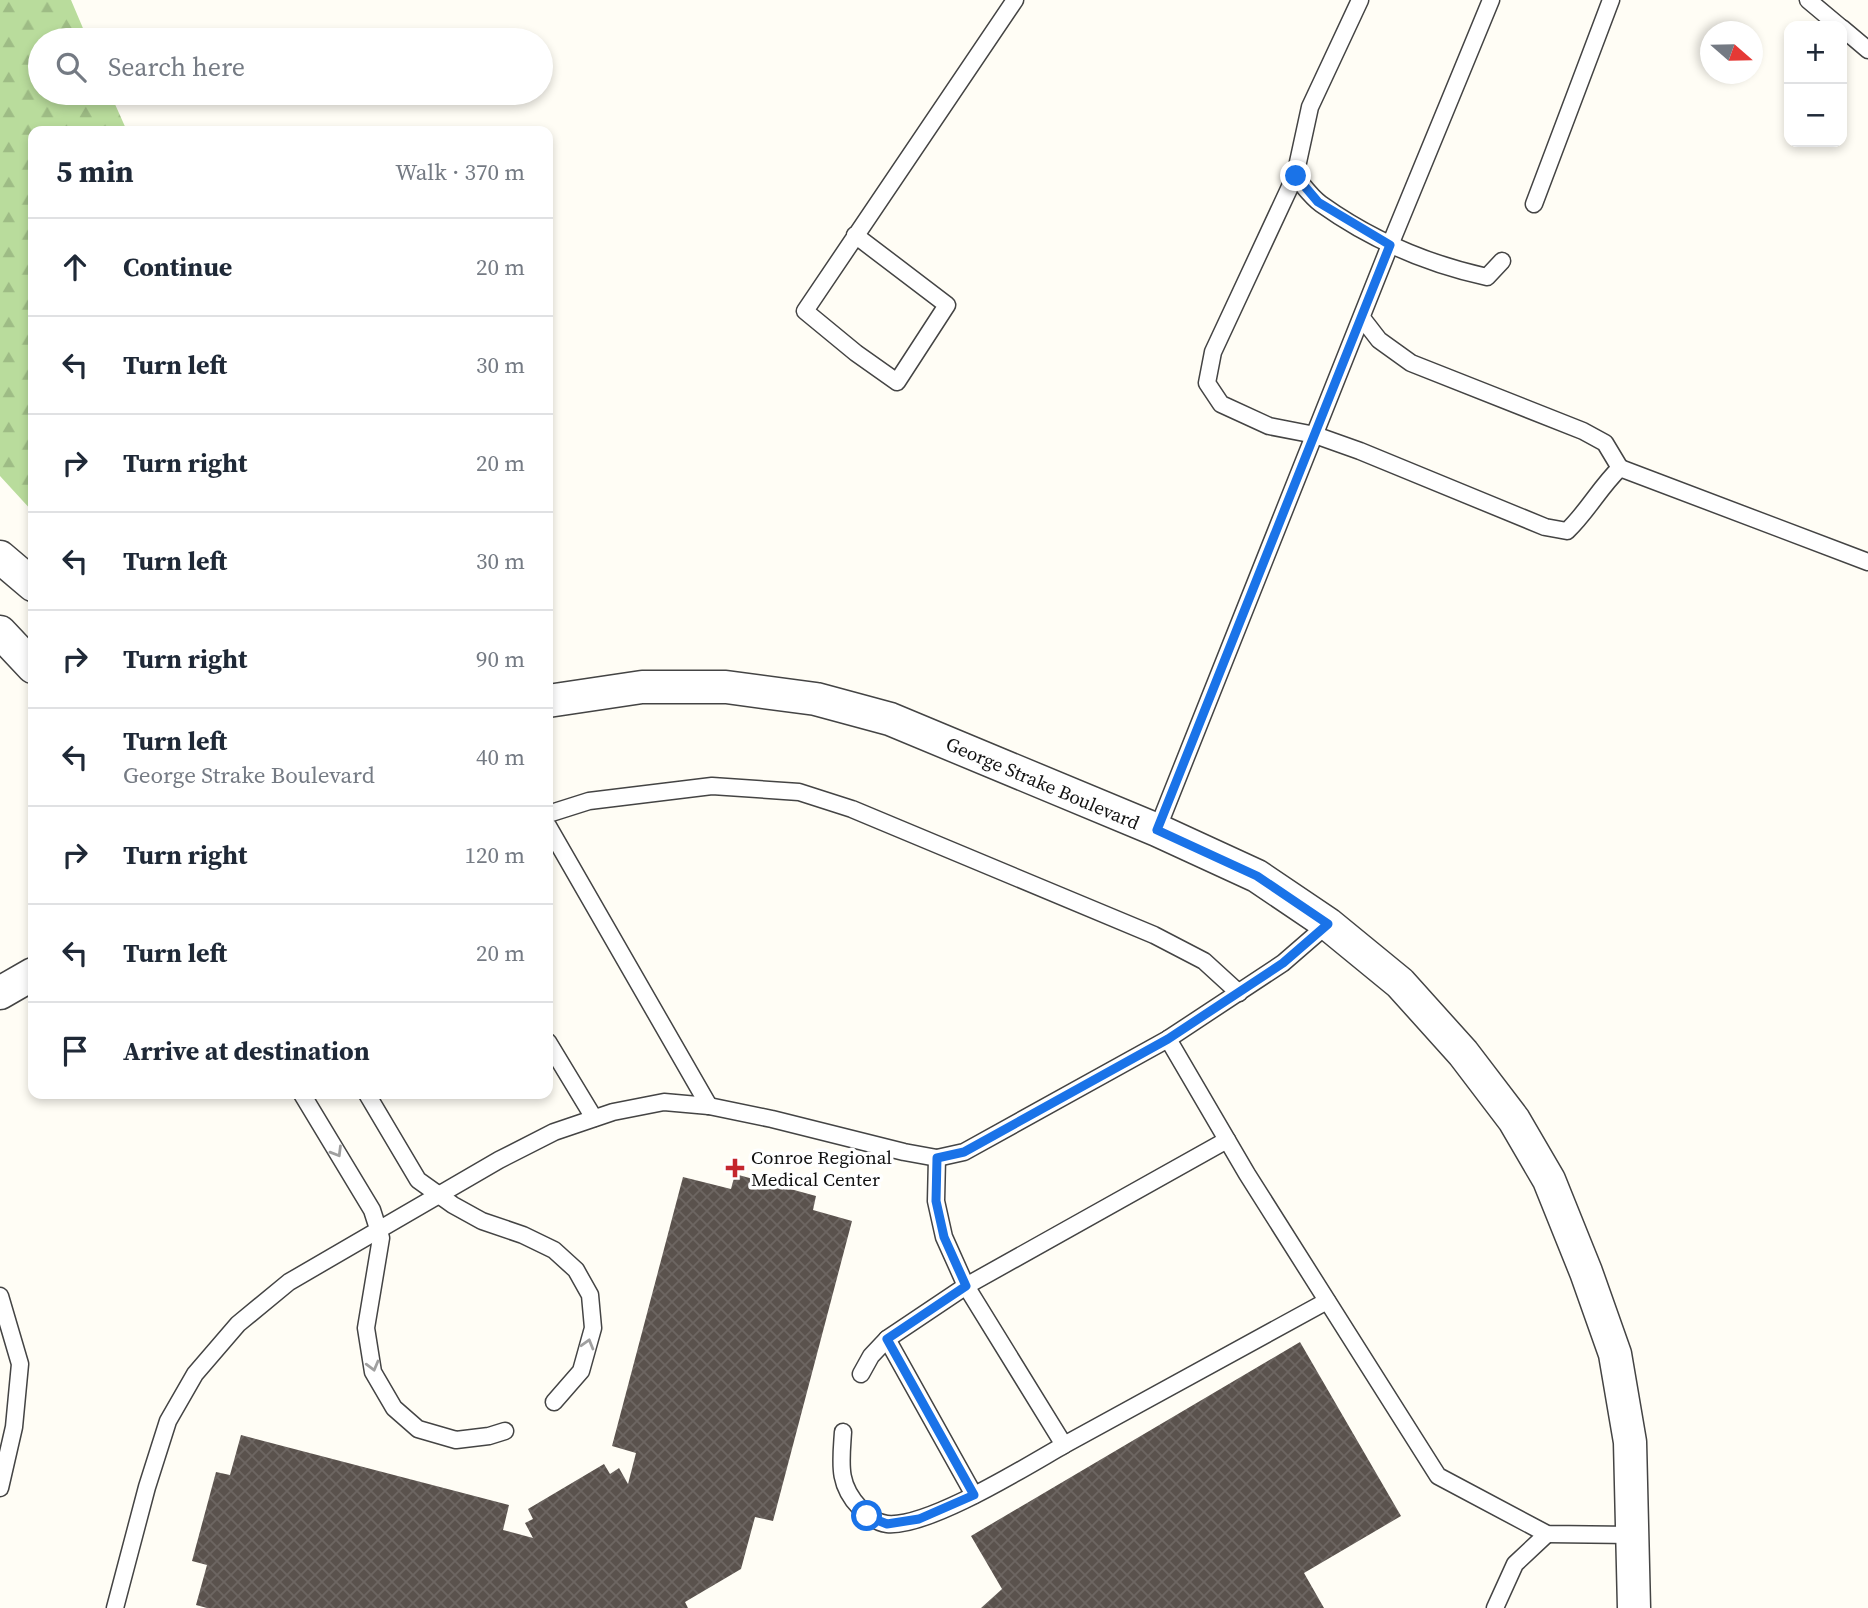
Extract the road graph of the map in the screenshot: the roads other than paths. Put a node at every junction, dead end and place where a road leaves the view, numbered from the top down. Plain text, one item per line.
1 (1015, 0) edge
2 (1360, 0) edge
3 (1491, 0) edge
4 (1611, 0) edge
5 (1808, 0) edge
6 (1833, 21) edge
7 (1847, 33) edge
8 (1868, 50) edge
9 (1296, 176) junction
10 (1534, 204) dead end
11 (855, 235) junction
12 (1390, 245) junction
13 (1502, 261) dead end
14 (1362, 318) junction
15 (1315, 435) junction
16 (1620, 468) junction
17 (0, 556) edge
18 (1868, 562) edge
19 (28, 581) edge
20 (0, 632) edge
21 (28, 662) edge
22 (553, 700) edge
23 (553, 812) edge
24 (1157, 830) junction
25 (553, 835) edge
26 (1328, 924) junction
27 (28, 977) edge
28 (0, 993) edge
29 (1239, 993) junction
30 (1168, 1039) junction
31 (553, 1050) edge
32 (305, 1099) edge
33 (370, 1099) edge
34 (709, 1106) junction
35 (594, 1118) junction
36 (1227, 1140) junction
37 (937, 1158) junction
38 (439, 1195) junction
39 (379, 1230) junction
40 (966, 1286) junction
41 (0, 1296) edge
42 (1327, 1301) junction
43 (887, 1339) junction
44 (861, 1374) dead end
45 (554, 1402) dead end
46 (505, 1431) dead end
47 (843, 1432) dead end
48 (1064, 1445) junction
49 (0, 1488) edge
50 (974, 1495) junction
51 (1547, 1534) junction
52 (1633, 1535) junction
53 (116, 1608) edge
54 (1495, 1608) edge
55 (1634, 1608) edge

1 - 11 lane
2 - 9 lane
3 - 12 lane
4 - 10 lane
5 - 6 lane
7 - 8 lane
9 - 12 lane
9 - 15 lane
11 - 11 lane
12 - 13 lane
12 - 14 lane
14 - 15 lane
14 - 16 lane
15 - 16 lane
15 - 24 lane
16 - 18 lane
17 - 19 street
20 - 21 street
22 - 24 street, George Strake Boulevard
23 - 29 lane
24 - 26 street, George Strake Boulevard
25 - 34 lane
26 - 29 lane
26 - 52 street, George Strake Boulevard
27 - 28 street
29 - 30 lane
30 - 36 lane
30 - 37 lane
31 - 35 lane
32 -> 39 lane
33 - 38 lane
34 - 35 lane
34 - 37 lane
35 - 38 lane
36 - 40 lane
36 - 42 lane
37 - 40 lane
38 - 39 lane
45 -> 38 lane
39 -> 46 lane
39 - 53 lane
40 - 43 lane
40 - 48 lane
41 - 49 lane
42 - 48 lane
42 - 51 lane
43 - 44 lane
43 - 50 lane
47 - 50 lane
48 - 50 lane
51 - 52 lane
51 - 54 lane
52 - 55 street, George Strake Boulevard

